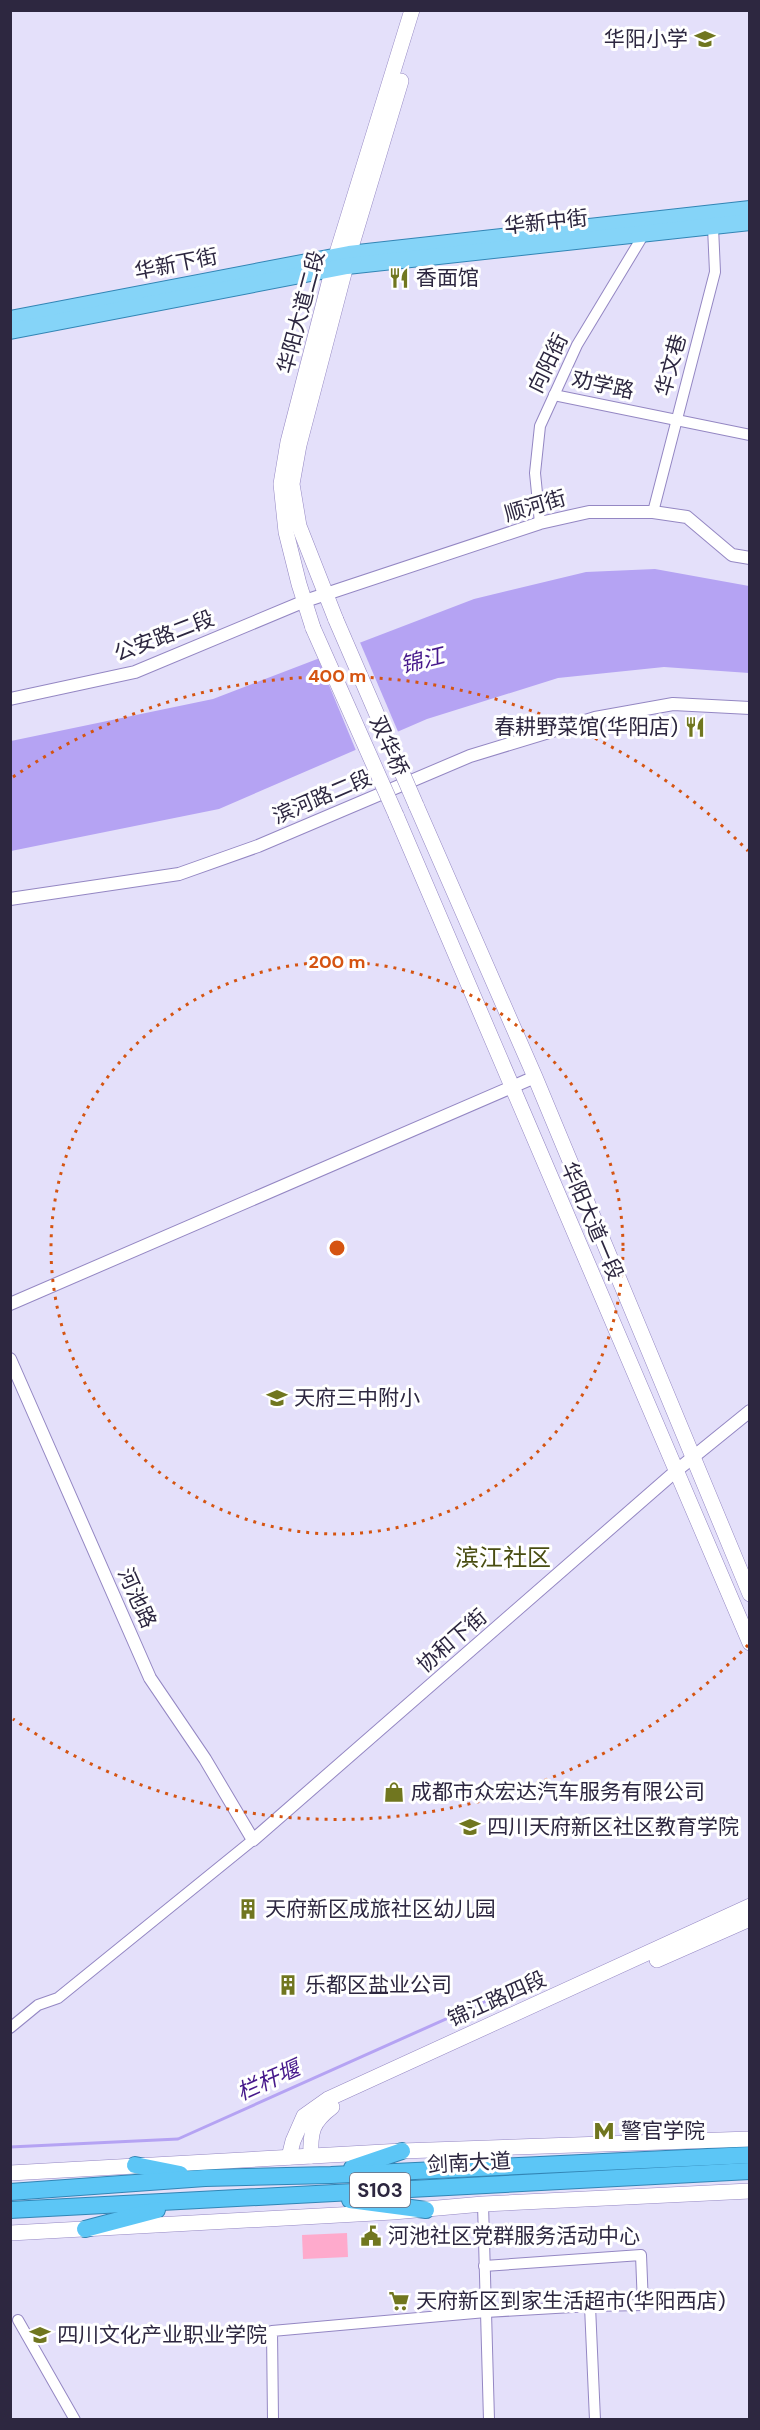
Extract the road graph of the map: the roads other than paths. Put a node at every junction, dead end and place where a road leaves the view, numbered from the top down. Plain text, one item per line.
1 (412, 10) edge
2 (422, 10) edge
3 (750, 209) edge
4 (750, 222) edge
5 (713, 227) junction
6 (644, 234) junction
7 (341, 261) junction
8 (10, 318) edge
9 (10, 330) edge
10 (554, 395) junction
11 (676, 420) junction
12 (750, 435) edge
13 (652, 512) junction
14 (540, 523) junction
15 (750, 558) edge
16 (326, 594) junction
17 (305, 601) junction
18 (314, 627) joint
19 (10, 699) edge
20 (750, 708) edge
21 (416, 805) joint
22 (396, 815) joint
23 (10, 899) edge
24 (535, 1077) junction
25 (512, 1088) junction
26 (10, 1304) edge
27 (10, 1359) edge
28 (750, 1411) edge
29 (693, 1457) junction
30 (676, 1472) junction
31 (750, 1594) edge
32 (750, 1643) edge
33 (253, 1840) junction
34 (750, 1906) edge
35 (750, 1919) edge
36 (10, 2028) edge
37 (750, 2139) edge
38 (402, 2151) junction
39 (750, 2155) edge
40 (310, 2156) junction
41 (289, 2157) junction
42 (135, 2165) junction
43 (750, 2171) edge
44 (10, 2173) edge
45 (331, 2175) junction
46 (205, 2178) junction
47 (750, 2191) edge
48 (10, 2192) edge
49 (316, 2195) junction
50 (189, 2201) junction
51 (483, 2204) junction
52 (10, 2210) edge
53 (426, 2210) junction
54 (85, 2229) junction
55 (10, 2233) edge
56 (484, 2266) junction
57 (590, 2306) junction
58 (486, 2312) junction
59 (18, 2320) dead end
60 (72, 2419) edge
61 (273, 2420) edge
62 (489, 2420) edge
63 (595, 2420) edge

1 - 7 main road, 华阳大道二段
2 - 7 main road, 华阳大道二段
3 - 7 main road, 华新中街
4 - 5 main road, 华新中街
5 - 6 main road, 华新中街
5 - 11 street, 华文巷
6 - 7 main road, 华新中街
6 - 10 street, 向阳街
7 - 8 main road, 华新下街
7 - 9 main road
7 - 16 main road, 华阳大道二段
7 - 17 main road, 华阳大道二段
10 - 11 street, 劝学路
10 - 14 street, 向阳街
11 - 12 street, 劝学路
11 - 13 street, 华文巷
13 - 14 street, 顺河街
13 - 15 street, 顺河街
14 - 16 street, 顺河街
16 - 17 street, 公安路二段
16 - 21 main road, 华阳大道二段, bridge
17 - 18 main road, 华阳大道二段
17 - 19 street, 公安路二段
18 - 22 main road, 双华桥, bridge
20 - 23 street, 滨河路二段
21 - 24 main road, 华阳大道一段
22 - 25 main road, 华阳大道一段
24 - 25 street
24 - 29 main road, 华阳大道一段
25 - 26 street
25 - 30 main road, 华阳大道一段
27 - 33 street, 河池路
28 - 29 street, 协和下街
29 - 30 street, 协和下街
29 - 31 main road, 华阳大道一段
30 - 32 main road, 华阳大道一段
30 - 33 street, 协和下街
33 - 36 street
34 - 41 main road, 锦江路四段
35 - 40 main road, 锦江路四段
37 - 38 main road
38 - 40 main road
38 - 45 highway
39 - 45 highway, 剑南大道 / S103
40 - 41 main road
41 - 42 main road
42 - 44 main road
42 - 46 highway
43 - 49 highway, 剑南大道 / S103
45 - 46 highway, 剑南大道 / S103
46 - 48 highway, 剑南大道 / S103
47 - 51 main road
49 - 50 highway, 剑南大道 / S103
49 - 53 highway
50 - 52 highway, 剑南大道 / S103
50 - 54 highway
51 - 53 main road
51 - 56 street
53 - 54 main road
54 - 55 main road
56 - 57 street
56 - 58 street
57 - 58 street
57 - 63 street
58 - 61 street
58 - 62 street
59 - 60 street

